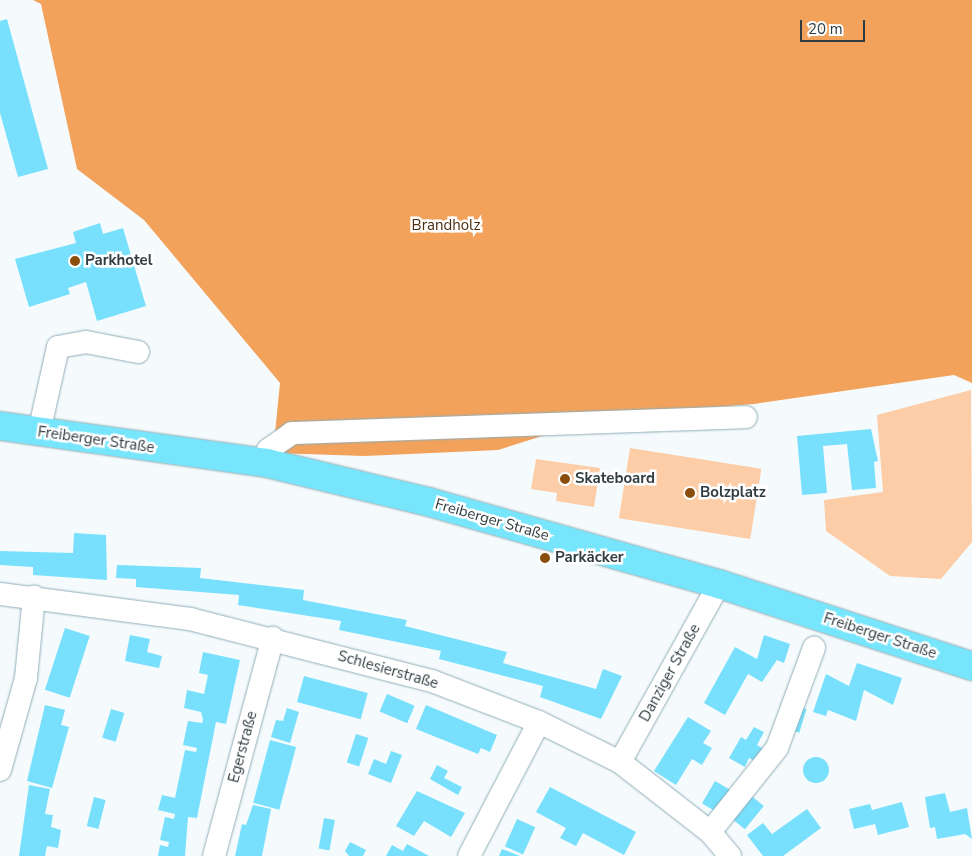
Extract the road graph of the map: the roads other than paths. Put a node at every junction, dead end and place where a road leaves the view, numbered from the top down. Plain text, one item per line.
1 (138, 352) dead end
2 (746, 418) dead end
3 (0, 426) edge
4 (39, 432) junction
5 (266, 463) junction
6 (719, 584) junction
7 (0, 594) edge
8 (34, 596) junction
9 (273, 638) junction
10 (814, 648) dead end
11 (972, 666) edge
12 (539, 722) junction
13 (620, 762) junction
14 (0, 770) edge
15 (710, 832) junction
16 (214, 856) edge
17 (469, 856) edge
18 (730, 856) edge

1 - 4 street
2 - 5 street
3 - 4 main road, Freiberger Straße
4 - 5 main road, Freiberger Straße
5 - 6 main road, Freiberger Straße
6 - 11 main road, Freiberger Straße
6 - 13 street, Danziger Straße
7 - 8 street, Schlesierstraße
8 - 9 street, Schlesierstraße
8 - 14 street
9 - 12 street, Schlesierstraße
9 - 16 street, Egerstraße
10 - 15 street
12 - 13 street, Schlesierstraße
12 - 17 street
13 - 15 street, Schlesierstraße
15 - 18 street, Schlesierstraße

